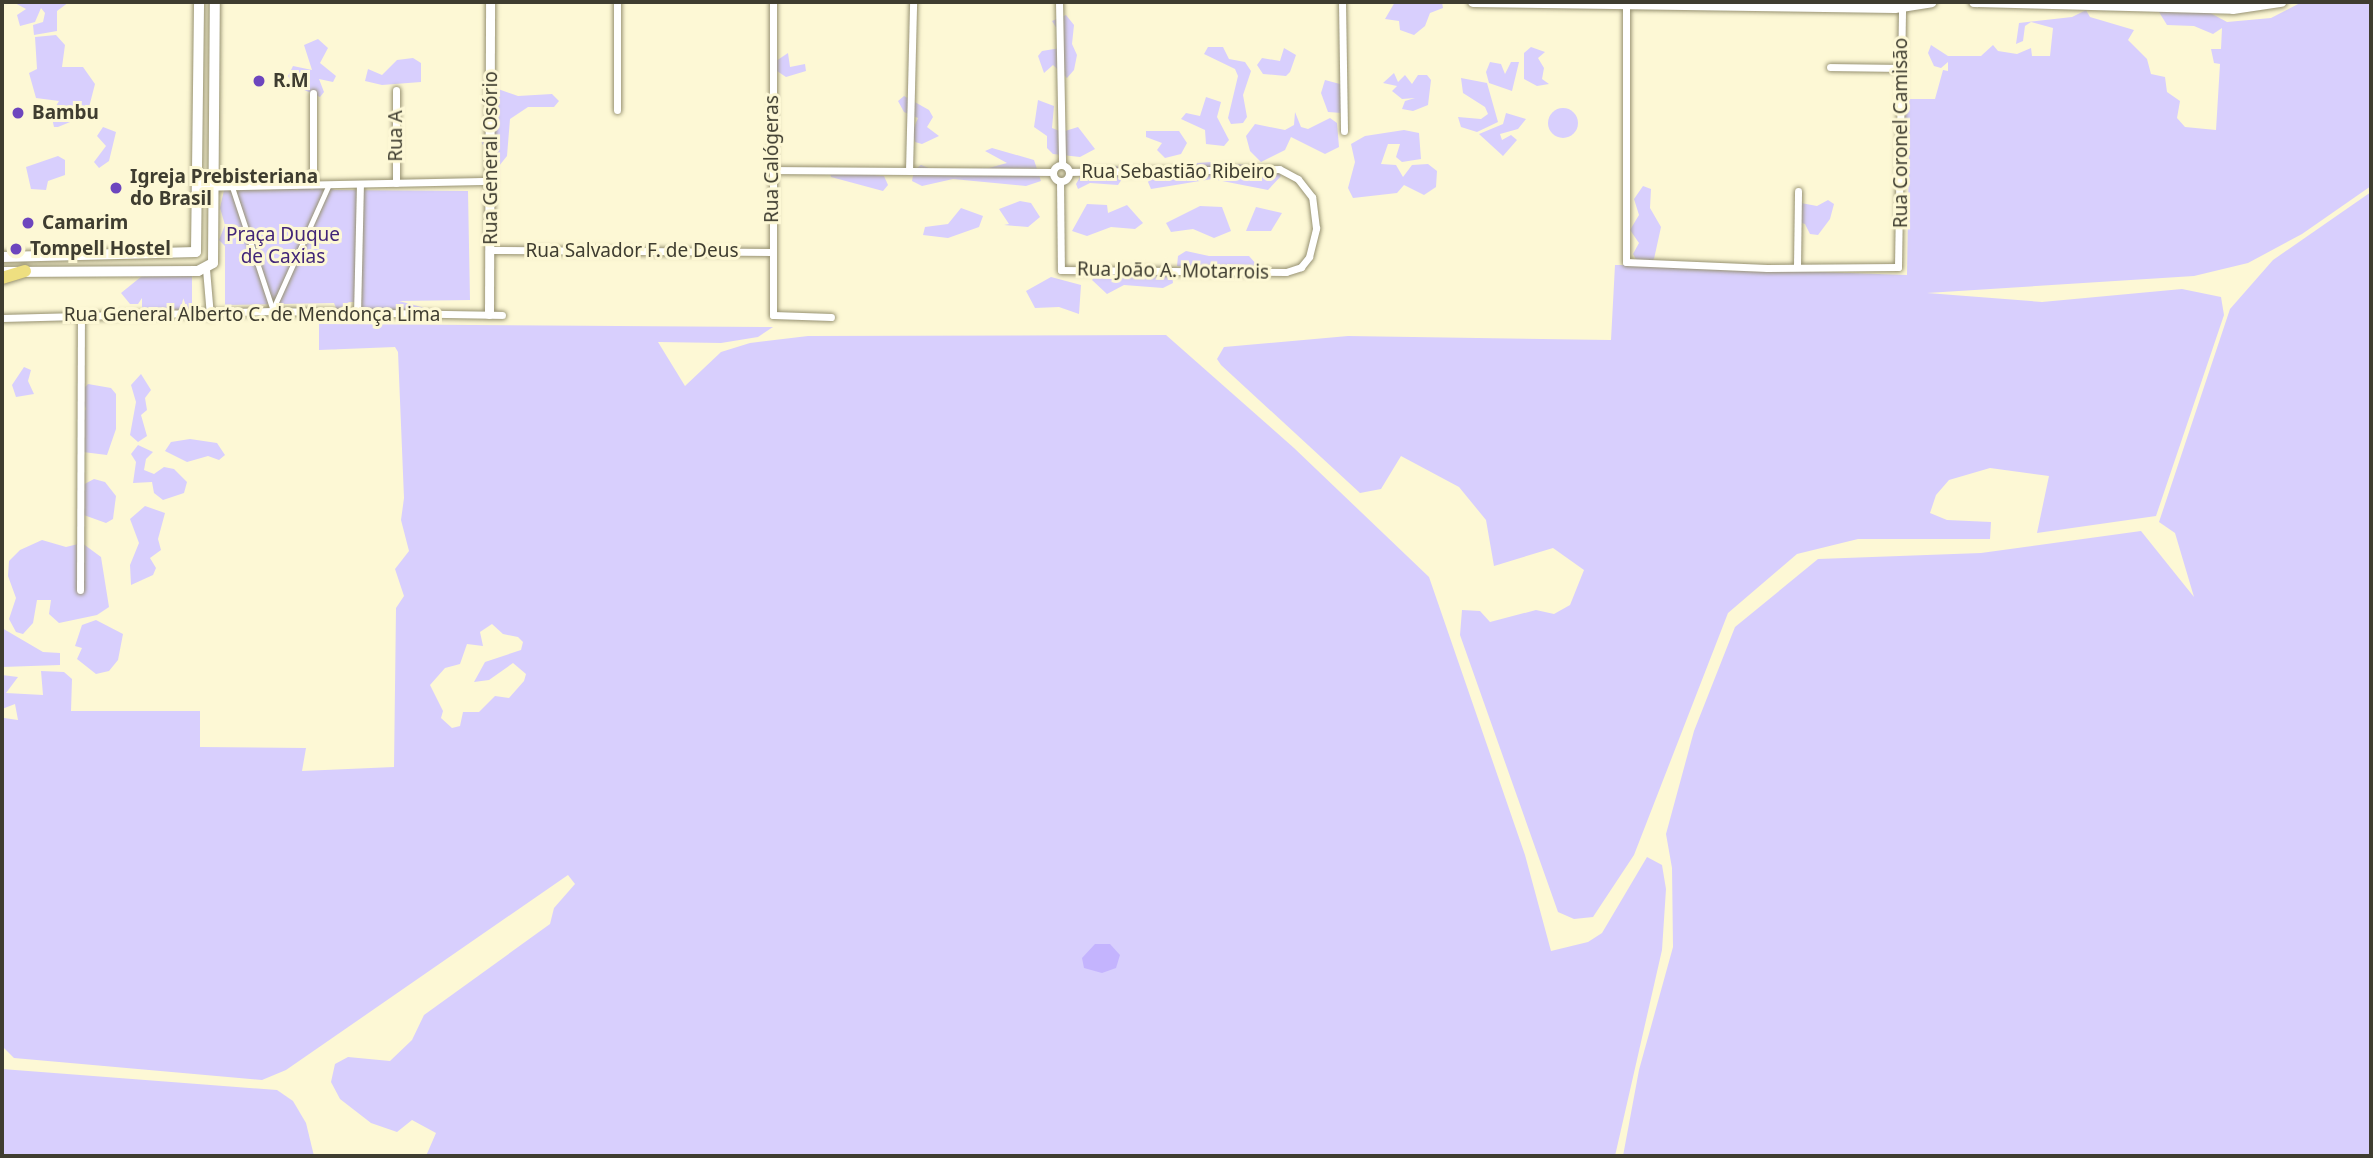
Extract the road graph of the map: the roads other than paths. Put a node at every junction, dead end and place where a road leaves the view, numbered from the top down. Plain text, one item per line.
1 (199, 2) edge
2 (215, 2) edge
3 (490, 2) edge
4 (617, 2) edge
5 (773, 2) edge
6 (913, 2) edge
7 (1059, 2) edge
8 (1342, 2) edge
9 (1473, 2) edge
10 (1932, 2) edge
11 (1974, 2) edge
12 (2281, 2) edge
13 (1626, 5) edge
14 (1779, 5) edge
15 (1916, 5) edge
16 (2211, 5) edge
17 (2226, 5) edge
18 (1898, 6) edge
19 (1830, 67) dead end
20 (1900, 68) junction
21 (396, 90) dead end
22 (313, 93) dead end
23 (617, 110) dead end
24 (1344, 131) dead end
25 (1062, 165) junction
26 (772, 170) junction
27 (909, 171) junction
28 (1053, 172) junction
29 (1069, 172) junction
30 (491, 181) junction
31 (1060, 181) junction
32 (396, 183) junction
33 (313, 184) junction
34 (330, 184) junction
35 (360, 184) junction
36 (198, 187) junction
37 (216, 187) junction
38 (232, 187) junction
39 (1798, 191) dead end
40 (492, 250) junction
41 (772, 252) junction
42 (2, 257) edge
43 (1797, 266) junction
44 (206, 268) junction
45 (24, 271) junction
46 (2, 272) edge
47 (1286, 272) joint
48 (2, 278) edge
49 (272, 311) junction
50 (489, 314) junction
51 (357, 315) junction
52 (502, 315) dead end
53 (81, 316) junction
54 (210, 316) junction
55 (831, 317) dead end
56 (2, 318) edge
57 (80, 590) dead end

1 - 36 main road
2 - 37 main road
3 - 30 street, Rua General Osório
4 - 23 street
5 - 26 street, Rua Calógeras
6 - 27 street
7 - 25 street
8 - 24 street
9 - 13 main road
10 - 15 main road
11 - 16 main road
12 - 17 main road
13 - 14 main road
13 - 43 street
14 - 18 main road
15 - 18 main road
16 - 17 main road
18 - 20 street, Rua Coronel Camisão
19 - 20 street
20 - 43 street, Rua Coronel Camisão
21 - 32 street, Rua A
22 - 33 street
25 - 28 street
25 - 29 street
26 - 27 street, Rua Sebastião Ribeiro
26 - 41 street, Rua Calógeras
27 - 28 street, Rua Sebastião Ribeiro
28 - 31 street
29 - 31 street
29 - 47 street, Rua Sebastião Ribeiro
30 - 32 street
30 - 40 street, Rua General Osório
31 - 47 street, Rua João A. Motarrois
32 - 35 street
33 - 34 street
33 - 38 street
34 - 35 street
34 - 49 street
35 - 51 street
36 - 37 street
36 - 42 main road
37 - 38 street
37 - 44 main road
38 - 49 street
39 - 43 street
40 - 41 street, Rua Salvador F. de Deus
40 - 50 street, Rua General Osório
41 - 55 street, Rua Calógeras
44 - 45 main road
44 - 54 street
45 - 46 main road
45 - 48 main road
49 - 51 street, Rua General Alberto C. de Mendonça Lima
49 - 54 street, Rua General Alberto C. de Mendonça Lima
50 - 51 street, Rua General Alberto C. de Mendonça Lima
50 - 52 street, Rua General Alberto C. de Mendonça Lima
53 - 54 street, Rua General Alberto C. de Mendonça Lima
53 - 56 street, Rua General Alberto C. de Mendonça Lima
53 - 57 street

